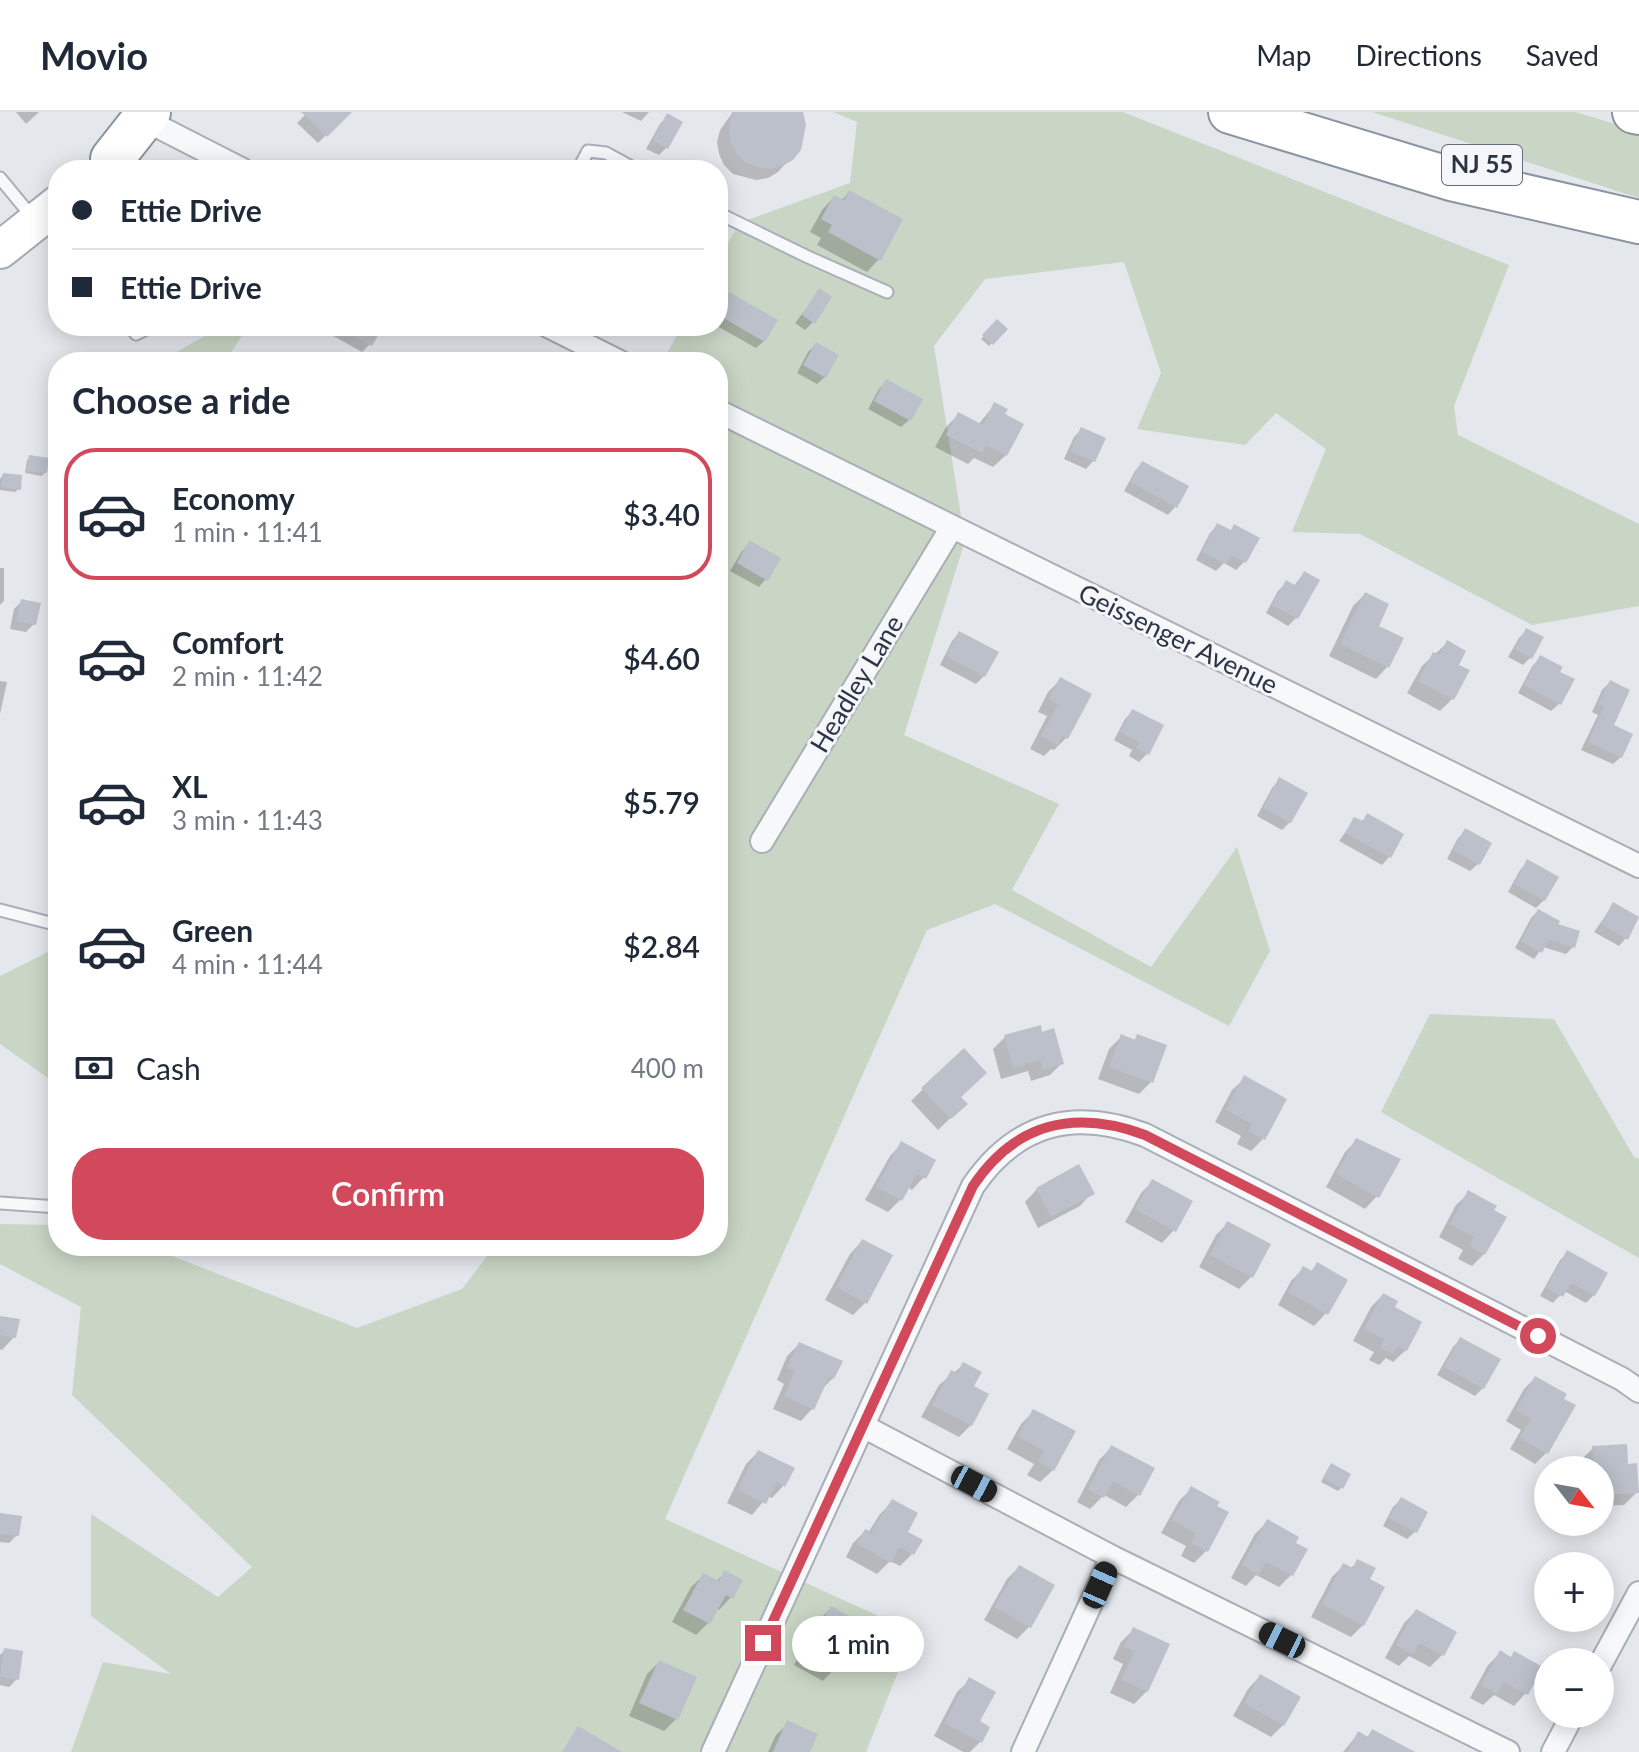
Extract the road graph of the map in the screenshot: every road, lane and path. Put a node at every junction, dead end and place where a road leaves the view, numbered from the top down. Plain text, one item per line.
1 (1230, 112) edge
2 (1327, 112) edge
3 (158, 116) edge
4 (111, 160) edge
5 (227, 160) edge
6 (583, 160) edge
7 (619, 160) edge
8 (0, 178) edge
9 (1639, 213) edge
10 (728, 218) edge
11 (48, 220) edge
12 (1639, 222) edge
13 (0, 250) edge
14 (887, 292) dead end
15 (568, 336) edge
16 (600, 352) edge
17 (728, 416) edge
18 (952, 527) junction
19 (762, 841) dead end
20 (1639, 866) edge
21 (0, 910) edge
22 (48, 922) edge
23 (0, 1203) edge
24 (48, 1206) edge
25 (1639, 1391) edge
26 (863, 1426) junction
27 (1112, 1557) junction
28 (1639, 1593) edge
29 (1609, 1648) edge
30 (1566, 1728) edge
31 (713, 1752) edge
32 (1023, 1752) edge
33 (1508, 1752) edge
34 (1553, 1752) edge

1 - 12 highway
2 - 9 highway, NJ 55
3 - 4 highway
3 - 5 street
6 - 7 lane
8 - 11 lane
10 - 14 lane
11 - 13 main road
15 - 16 street
17 - 18 street, Geissenger Avenue
18 - 19 street, Headley Lane
18 - 20 street, Geissenger Avenue
21 - 22 lane
23 - 24 lane
25 - 26 street
26 - 27 street
26 - 31 street
27 - 32 street
27 - 33 street
28 - 29 street
30 - 34 street

